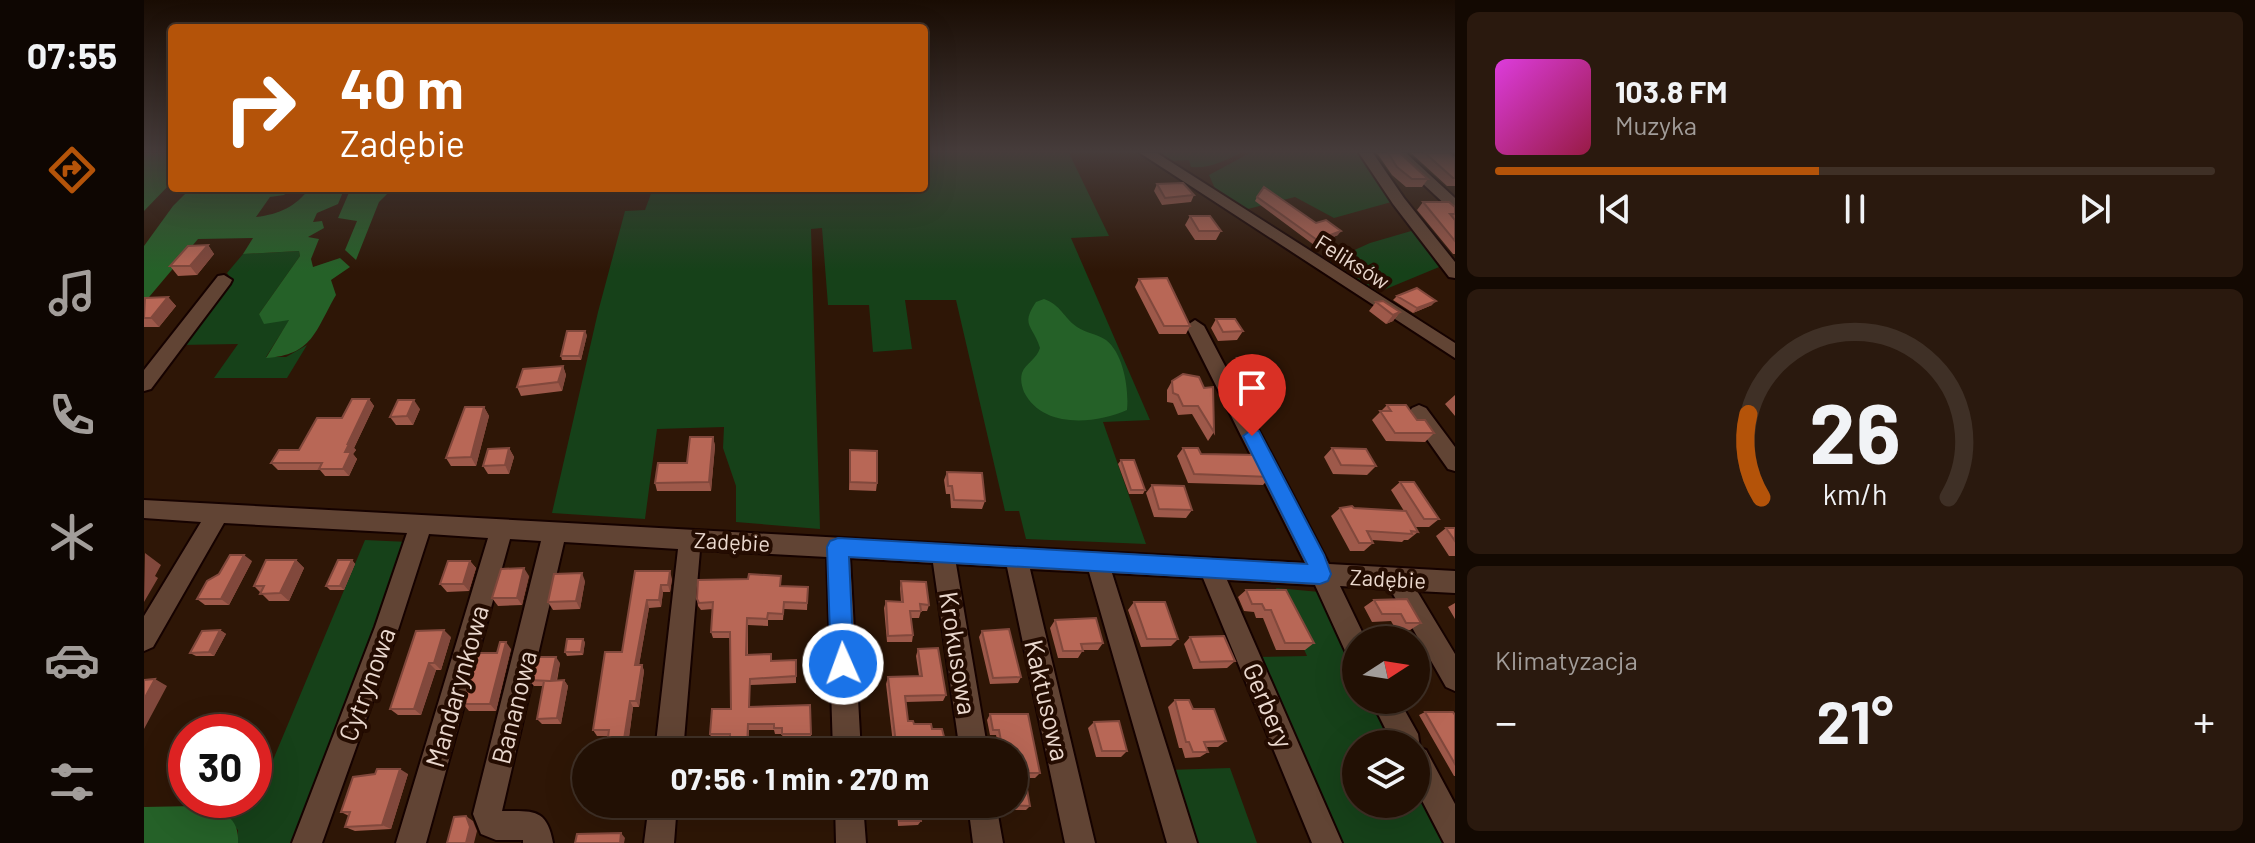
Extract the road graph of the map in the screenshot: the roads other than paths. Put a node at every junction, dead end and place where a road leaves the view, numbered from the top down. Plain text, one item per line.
1 (1208, 192) edge
2 (1392, 192) edge
3 (1440, 192) edge
4 (1455, 206) edge
5 (1455, 273) edge
6 (224, 280) dead end
7 (1195, 326) dead end
8 (1455, 352) edge
9 (144, 384) edge
10 (1419, 413) dead end
11 (1455, 463) edge
12 (144, 509) edge
13 (218, 513) junction
14 (421, 524) junction
15 (502, 528) junction
16 (555, 532) junction
17 (690, 540) junction
18 (838, 547) junction
19 (943, 553) junction
20 (1016, 557) junction
21 (1097, 561) junction
22 (1210, 568) junction
23 (1320, 574) junction
24 (1396, 578) junction
25 (1455, 582) edge
26 (1346, 626) edge
27 (144, 639) edge
28 (1455, 678) edge
29 (670, 738) edge
30 (846, 738) edge
31 (972, 738) edge
32 (1430, 787) edge
33 (662, 818) edge
34 (850, 818) edge
35 (984, 818) edge
36 (1455, 834) edge
37 (307, 843) edge
38 (411, 843) edge
39 (538, 843) edge
40 (659, 843) edge
41 (851, 843) edge
42 (988, 843) edge
43 (1080, 843) edge
44 (1182, 843) edge
45 (1327, 843) edge

1 - 8 street, Feliksów
2 - 5 street
3 - 4 street
6 - 9 street
7 - 23 street, Zadębie
10 - 11 street
12 - 13 street, Zadębie
13 - 14 street, Zadębie
13 - 27 street
14 - 15 street, Zadębie
14 - 37 street, Cytrynowa
15 - 16 street, Zadębie
15 - 38 street, Mandarynkowa
16 - 17 street, Zadębie
16 - 39 street, Bananowa
17 - 18 street, Zadębie
17 - 29 street
18 - 19 street, Zadębie
18 - 30 street
19 - 20 street, Zadębie
19 - 31 street, Krokusowa
20 - 21 street, Zadębie
20 - 43 street, Kaktusowa
21 - 22 street, Zadębie
21 - 44 street
22 - 23 street, Zadębie
22 - 45 street, Gerbery
23 - 24 street, Zadębie
23 - 26 street
24 - 25 street, Zadębie
24 - 28 street
32 - 36 street
33 - 40 street
34 - 41 street
35 - 42 street

